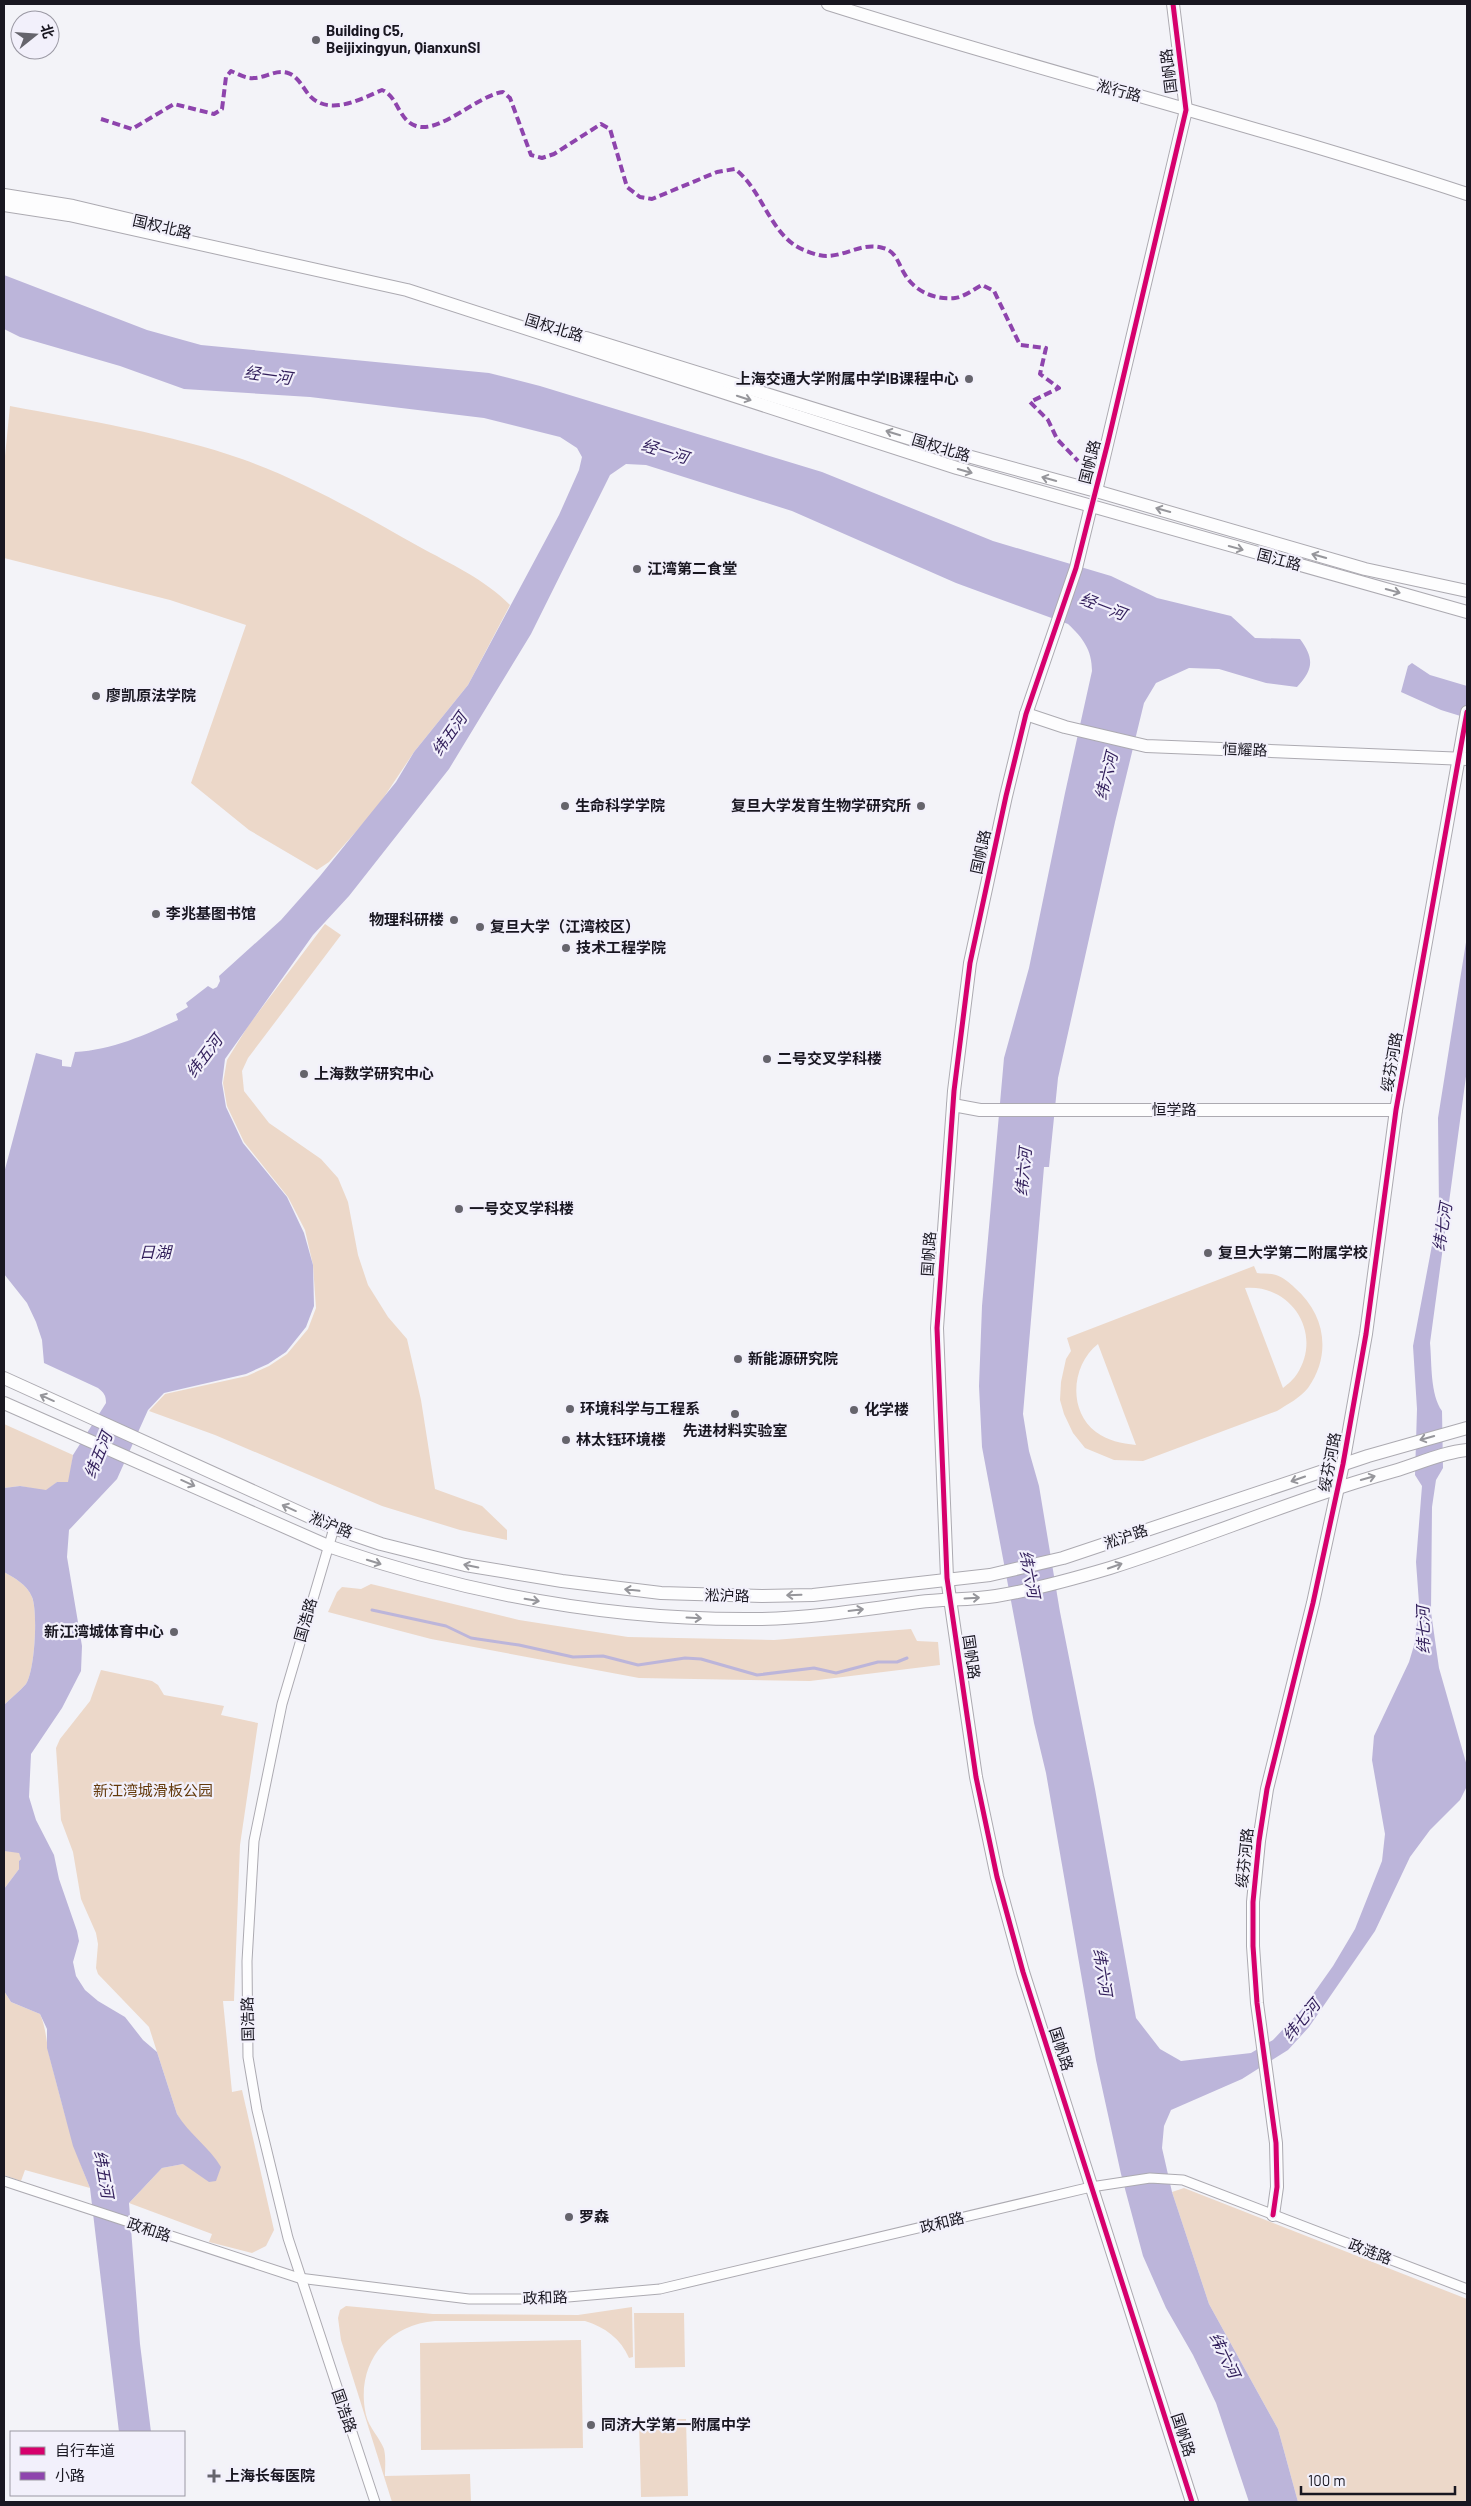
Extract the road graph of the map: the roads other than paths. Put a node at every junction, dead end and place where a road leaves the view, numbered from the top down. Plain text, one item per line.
1 (828, 4) edge
2 (1173, 4) edge
3 (1186, 110) junction
4 (1467, 194) edge
5 (4, 195) edge
6 (4, 204) edge
7 (1096, 491) junction
8 (1092, 506) junction
9 (1467, 591) edge
10 (1467, 612) edge
11 (1467, 712) edge
12 (1026, 714) junction
13 (1463, 759) edge
14 (953, 1106) junction
15 (1396, 1110) junction
16 (4, 1378) edge
17 (4, 1403) edge
18 (1464, 1429) edge
19 (1465, 1450) edge
20 (1343, 1464) junction
21 (1338, 1486) junction
22 (334, 1528) junction
23 (328, 1546) junction
24 (947, 1578) junction
25 (950, 1599) junction
26 (1183, 2180) joint
27 (4, 2181) edge
28 (1091, 2187) junction
29 (1273, 2216) junction
30 (299, 2278) junction
31 (1467, 2289) edge
32 (375, 2502) edge
33 (1192, 2502) edge

1 - 3 main road, 淞行路
2 - 3 main road, 国帆路
3 - 4 main road, 淞行路
3 - 7 main road, 国帆路
7 -> 5 main road, 国权北路
6 -> 8 main road, 国权北路
7 - 8 street, 国帆路
9 -> 7 main road, 国江路
8 -> 10 main road, 国江路
8 - 12 main road, 国帆路
11 - 13 main road, 绥芬河路
12 - 13 main road, 恒耀路
12 - 14 main road, 国帆路
13 - 15 main road, 绥芬河路
14 - 15 main road, 恒学路
14 - 24 main road, 国帆路
15 - 20 main road, 绥芬河路
22 -> 16 main road, 淞沪路
17 -> 23 main road, 淞沪路
18 -> 20 main road, 淞沪路
21 -> 19 main road, 淞沪路
20 - 21 main road, 绥芬河路
20 -> 24 main road, 淞沪路
25 -> 21 main road, 淞沪路
21 - 29 main road, 绥芬河路
22 - 23 street, 国浩路
24 -> 22 main road, 淞沪路
23 -> 25 main road, 淞沪路
23 - 30 street, 国浩路
24 - 25 main road, 国帆路
25 - 28 main road, 国帆路
26 - 28 street, 政和路
26 - 29 street, 政涟路
27 - 30 street, 政和路
28 - 30 street, 政和路
28 - 33 main road, 国帆路
29 - 31 street, 政涟路
30 - 32 street, 国浩路

